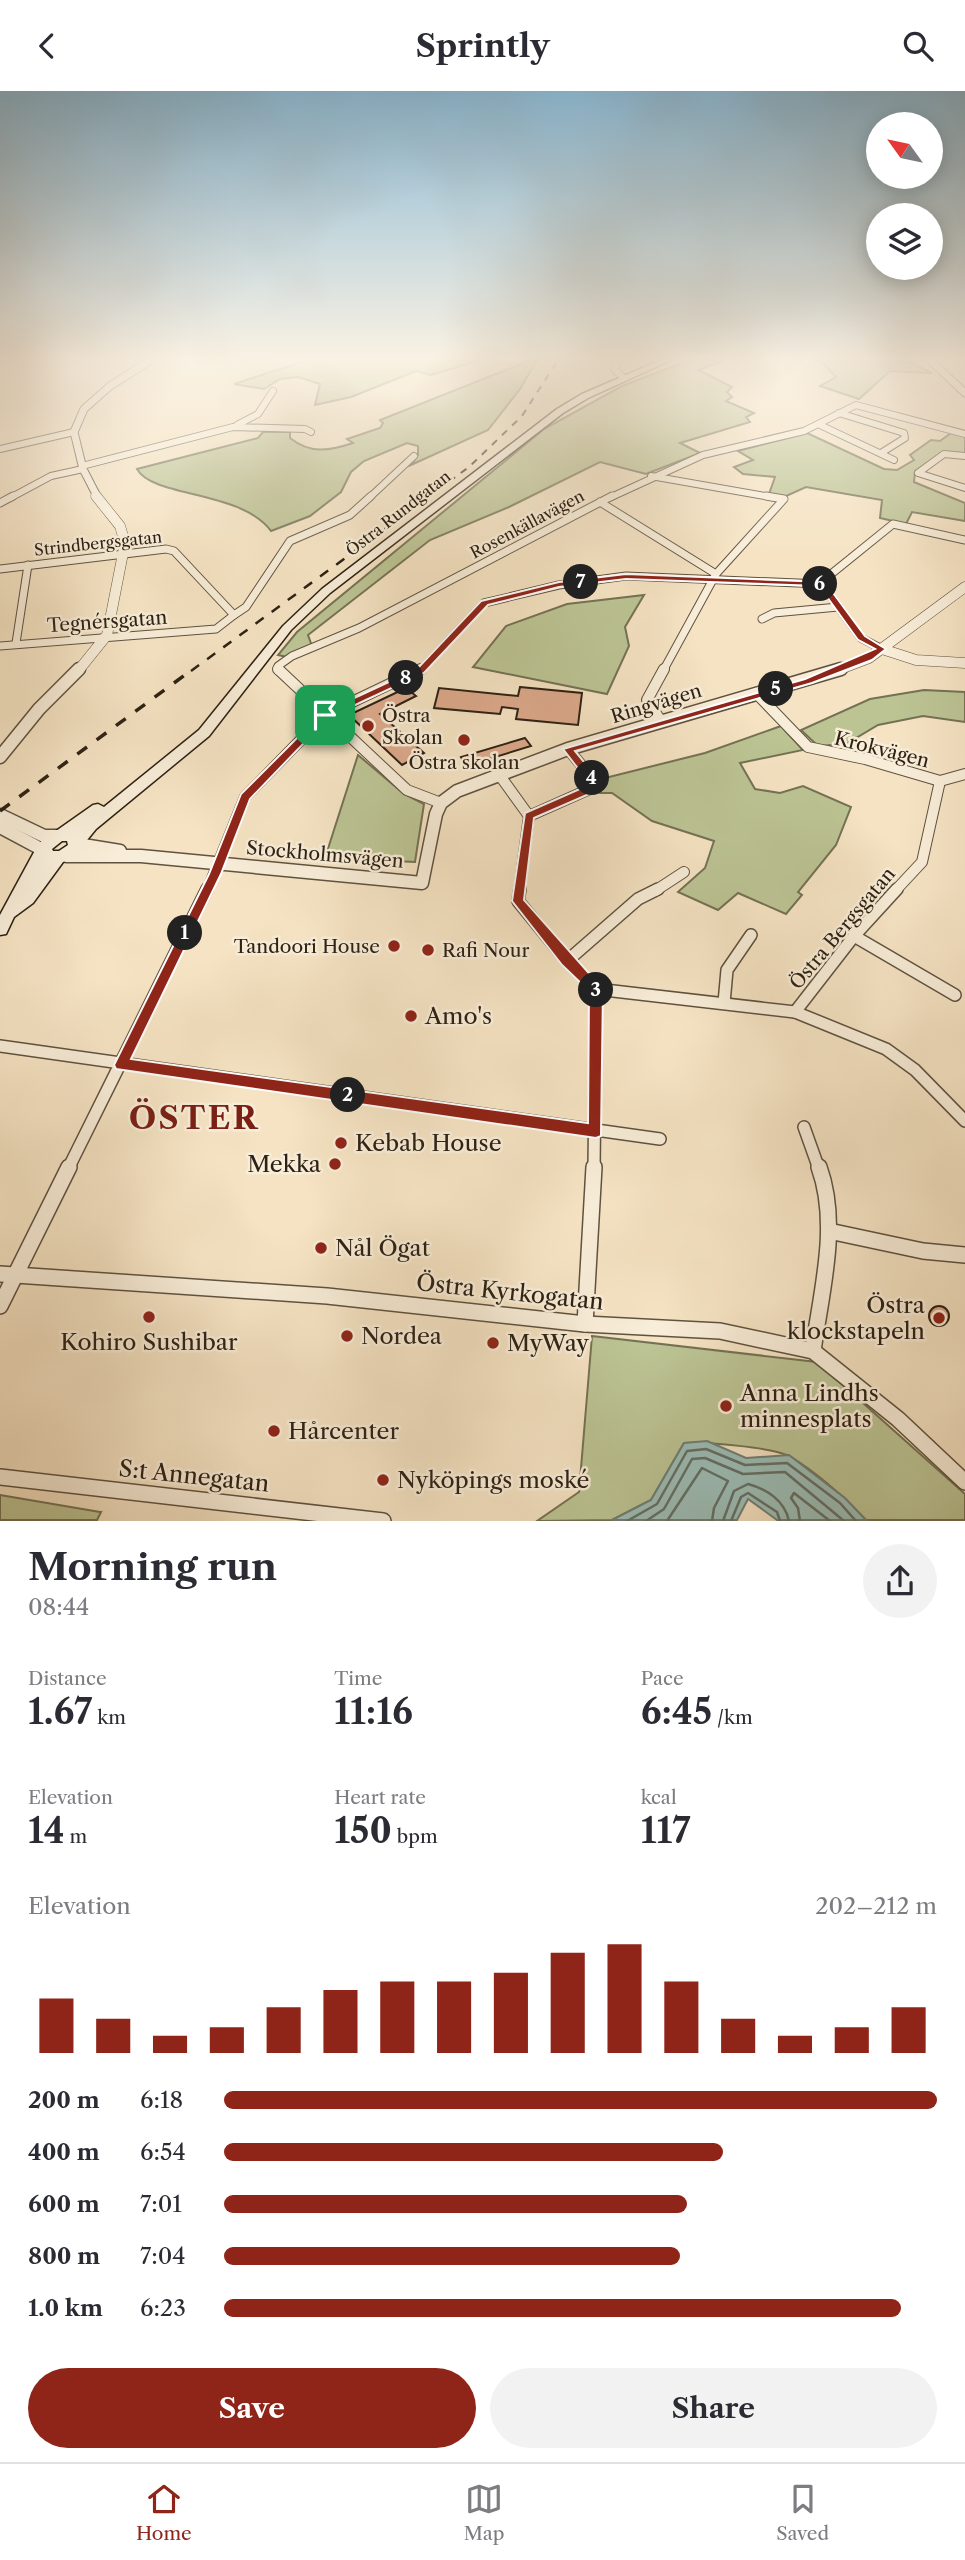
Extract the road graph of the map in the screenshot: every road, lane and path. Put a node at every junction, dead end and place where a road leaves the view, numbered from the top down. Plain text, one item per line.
1 (76, 427) edge
2 (233, 427) joint
3 (538, 427) edge
4 (813, 427) edge
5 (825, 427) edge
6 (836, 427) edge
7 (884, 427) edge
8 (938, 427) edge
9 (831, 429) junction
10 (74, 432) junction
11 (311, 432) dead end
12 (965, 434) edge
13 (0, 449) edge
14 (881, 453) junction
15 (414, 456) dead end
16 (965, 456) edge
17 (894, 460) dead end
18 (83, 467) junction
19 (651, 476) junction
20 (965, 488) edge
21 (600, 502) junction
22 (0, 503) edge
23 (965, 540) edge
24 (124, 554) junction
25 (27, 565) junction
26 (0, 569) edge
27 (714, 577) junction
28 (822, 584) junction
29 (965, 587) edge
30 (838, 607) junction
31 (234, 615) junction
32 (762, 619) dead end
33 (107, 635) junction
34 (16, 643) junction
35 (0, 646) edge
36 (882, 649) junction
37 (965, 663) edge
38 (756, 693) junction
39 (226, 704) junction
40 (325, 715) junction
41 (661, 721) junction
42 (568, 749) junction
43 (0, 757) edge
44 (498, 773) junction
45 (965, 774) edge
46 (940, 781) junction
47 (441, 803) junction
48 (0, 815) edge
49 (529, 816) junction
50 (0, 827) edge
51 (58, 836) junction
52 (77, 843) junction
53 (53, 854) junction
54 (141, 856) junction
55 (219, 863) junction
56 (684, 872) dead end
57 (0, 929) edge
58 (751, 935) dead end
59 (854, 936) junction
60 (567, 961) junction
61 (596, 989) junction
62 (955, 995) dead end
63 (724, 1003) junction
64 (795, 1012) junction
65 (0, 1046) edge
66 (121, 1065) junction
67 (965, 1121) edge
68 (804, 1126) dead end
69 (596, 1131) junction
70 (660, 1139) dead end
71 (829, 1231) junction
72 (965, 1255) edge
73 (8, 1275) edge
74 (0, 1306) edge
75 (585, 1324) junction
76 (813, 1351) junction
77 (0, 1478) edge
78 (965, 1482) edge
79 (383, 1521) edge

1 - 10 street
2 - 11 street
2 - 18 street
3 - 39 main road, Östra Rundgatan
4 - 19 street, Rosenkällavägen
5 - 9 street
6 - 9 street
7 - 14 street
8 - 12 street, Rosenkällavägen
9 - 14 street
10 - 13 street
10 - 18 street
14 - 17 street
15 - 31 street
16 - 20 street
18 - 22 street
18 - 24 street
19 - 21 street, Rosenkällavägen
19 - 27 street
21 - 27 street
21 - 40 street, Rosenkällavägen
23 - 28 street
24 - 25 street, Strindbergsgatan
24 - 31 street, Strindbergsgatan
24 - 33 street
25 - 26 street, Strindbergsgatan
25 - 34 street
27 - 28 street
27 - 40 street
27 - 41 street
28 - 30 street
29 - 36 street
30 - 32 street
30 - 36 street
31 - 33 street, Tegnérsgatan
33 - 34 street, Tegnérsgatan
33 - 43 street
34 - 35 street, Tegnérsgatan
36 - 37 street
36 - 38 street, Ringvägen
38 - 41 street, Ringvägen
38 - 46 street, Krokvägen
39 - 51 main road, Östra Rundgatan
39 - 52 main road, Östra Rundgatan
40 - 47 street
40 - 55 street
41 - 42 street, Ringvägen
42 - 44 street, Ringvägen
42 - 49 street
44 - 47 street, Ringvägen
44 - 49 street
45 - 46 street
46 - 59 street, Östra Bergsgatan
47 - 55 street, Stockholmsvägen
48 - 51 street
49 - 60 street
50 - 53 street, Stockholmsvägen
51 - 52 main road
51 - 53 main road, Östra Rundgatan
52 - 53 main road, Östra Rundgatan
52 - 54 street, Stockholmsvägen
53 - 54 street, Stockholmsvägen
53 - 57 main road
54 - 55 street, Stockholmsvägen
55 - 66 street
56 - 60 street
58 - 63 street
59 - 62 street
59 - 64 street, Östra Bergsgatan
60 - 61 street
61 - 63 street, Östra Bergsgatan
61 - 69 street
63 - 64 street, Östra Bergsgatan
64 - 67 street
65 - 66 street
66 - 69 street
66 - 73 street
68 - 71 street
69 - 70 street
69 - 75 street
71 - 72 street
71 - 76 street
73 - 74 street
73 - 75 street, Östra Kyrkogatan
75 - 76 street, Östra Kyrkogatan
76 - 78 street, Östra Kyrkogatan
77 - 79 street, S:t Annegatan

